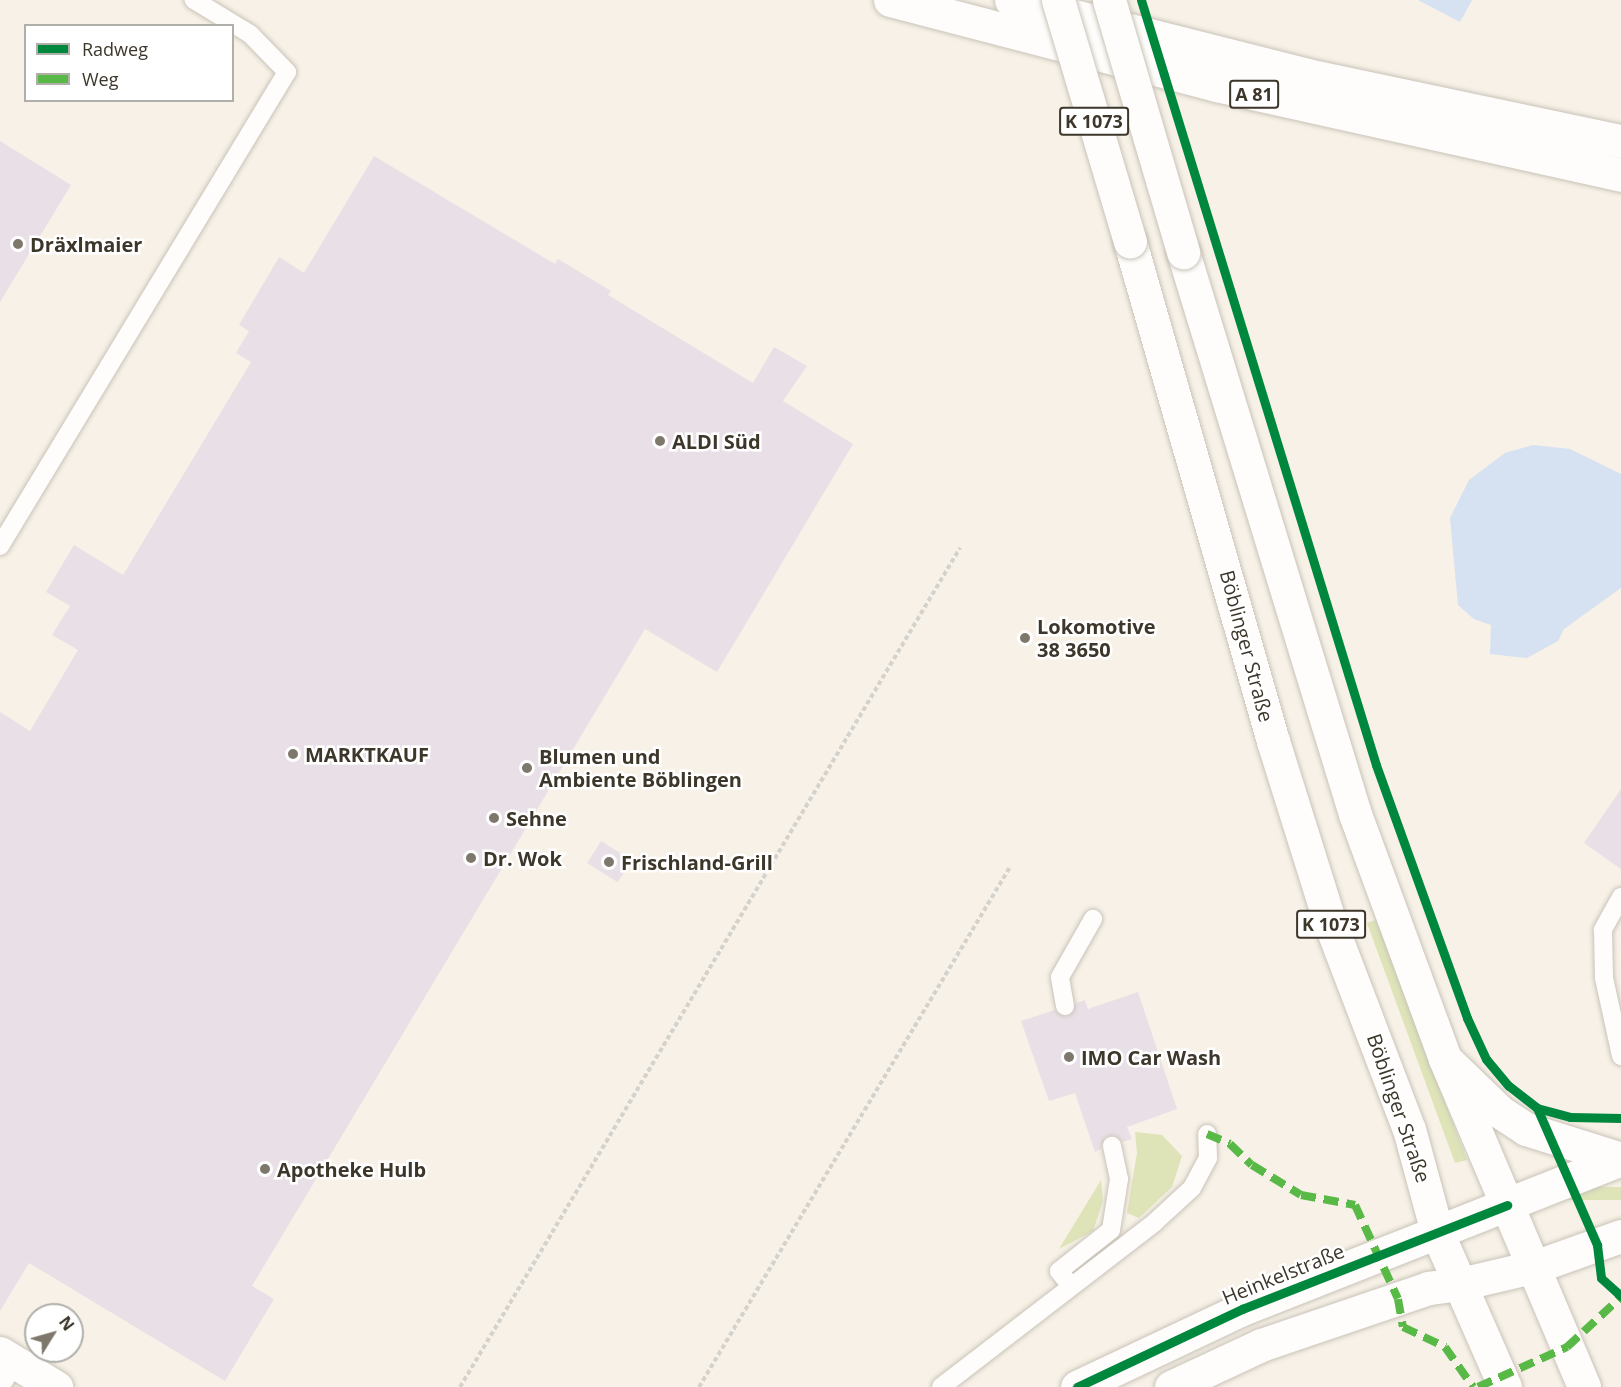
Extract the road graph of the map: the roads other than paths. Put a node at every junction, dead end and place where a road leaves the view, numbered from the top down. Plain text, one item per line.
1 (194, 0) edge
2 (890, 0) edge
3 (1011, 0) edge
4 (1058, 0) edge
5 (1109, 0) edge
6 (234, 24) edge
7 (234, 24) edge
8 (1621, 141) edge
9 (1621, 175) edge
10 (0, 546) edge
11 (1621, 897) edge
12 (1093, 919) dead end
13 (1065, 1006) dead end
14 (1621, 1056) edge
15 (1446, 1059) junction
16 (1207, 1134) dead end
17 (1112, 1146) dead end
18 (1621, 1159) edge
19 (1507, 1205) junction
20 (1437, 1232) junction
21 (1621, 1236) edge
22 (1537, 1266) junction
23 (1460, 1284) junction
24 (1071, 1286) junction
25 (5, 1367) edge
26 (48, 1385) edge
27 (940, 1387) edge
28 (1077, 1387) edge
29 (1171, 1387) edge
30 (1505, 1387) edge
31 (1584, 1387) edge

1 - 7 lane
2 - 9 main road, A 81
3 - 8 main road, A 81
4 - 20 main road, Böblinger Straße / K 1073, bridge
5 - 15 main road, K 1073, bridge
6 - 10 lane
11 - 14 lane
12 - 13 lane
15 - 18 main road
15 - 19 main road, K 1073
16 - 24 lane
17 - 24 lane
18 - 19 main road, Heinkelstraße
19 - 20 main road, Heinkelstraße
19 - 22 main road, K 1073
20 - 23 main road, Böblinger Straße / K 1073
20 - 28 main road, Heinkelstraße
21 - 22 main road
22 - 23 main road
22 - 31 main road, K 1073
23 - 29 main road
23 - 30 main road, K 1073
24 - 27 lane
25 - 26 main road

